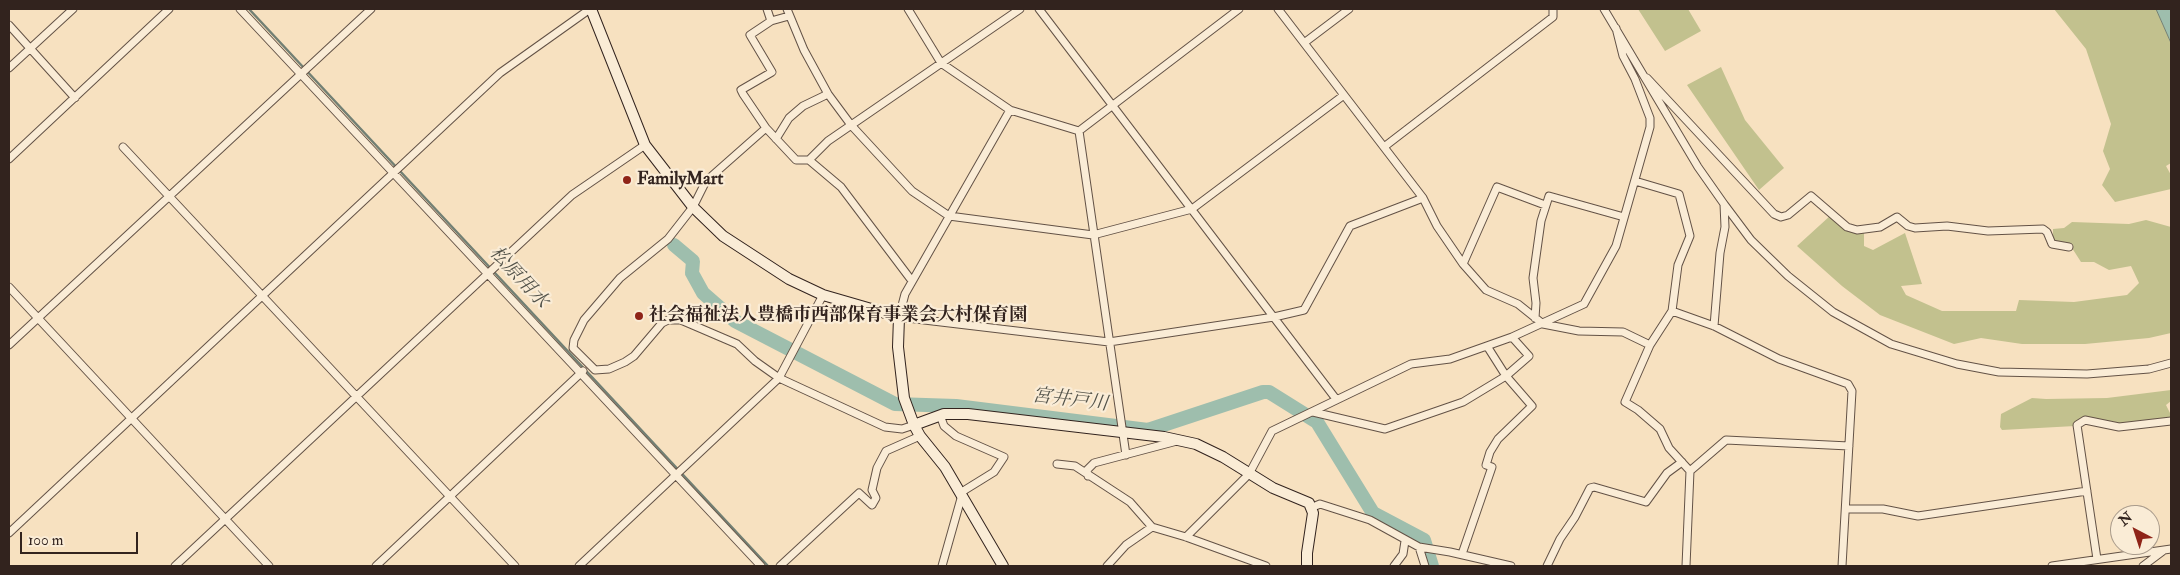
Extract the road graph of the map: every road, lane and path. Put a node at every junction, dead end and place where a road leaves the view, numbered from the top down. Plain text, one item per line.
1 (73, 9) edge
2 (169, 9) edge
3 (240, 9) edge
4 (371, 9) edge
5 (591, 9) edge
6 (766, 9) edge
7 (908, 9) edge
8 (1020, 9) edge
9 (1039, 9) edge
10 (1239, 9) edge
11 (1278, 9) edge
12 (1349, 9) edge
13 (1553, 9) edge
14 (1604, 9) edge
15 (788, 12) edge
16 (771, 22) junction
17 (9, 25) edge
18 (1616, 28) junction
19 (1304, 43) junction
20 (30, 48) junction
21 (941, 63) junction
22 (9, 68) edge
23 (303, 71) junction
24 (1647, 78) junction
25 (828, 94) junction
26 (1344, 95) junction
27 (76, 98) junction
28 (1112, 105) junction
29 (1010, 110) junction
30 (851, 125) junction
31 (766, 128) junction
32 (1079, 131) junction
33 (776, 139) junction
34 (645, 145) junction
35 (124, 147) dead end
36 (1384, 147) junction
37 (9, 159) edge
38 (809, 160) junction
39 (396, 171) junction
40 (1635, 181) junction
41 (168, 196) junction
42 (1423, 198) junction
43 (1545, 204) junction
44 (1724, 204) junction
45 (693, 207) junction
46 (1192, 209) junction
47 (949, 216) junction
48 (1624, 217) junction
49 (1093, 235) junction
50 (2069, 247) dead end
51 (1463, 264) junction
52 (491, 272) junction
53 (912, 281) junction
54 (9, 287) edge
55 (823, 295) junction
56 (262, 296) junction
57 (1672, 311) junction
58 (899, 317) junction
59 (1274, 317) junction
60 (38, 318) junction
61 (1535, 318) junction
62 (1543, 324) junction
63 (1714, 326) junction
64 (1512, 337) junction
65 (1109, 342) junction
66 (9, 345) edge
67 (1650, 345) junction
68 (1487, 346) junction
69 (2171, 363) edge
70 (584, 369) junction
71 (1506, 376) junction
72 (779, 378) junction
73 (356, 398) junction
74 (1336, 399) junction
75 (1311, 413) junction
76 (940, 416) junction
77 (132, 419) junction
78 (2171, 421) edge
79 (914, 425) junction
80 (1122, 428) junction
81 (920, 436) junction
82 (1181, 440) junction
83 (1849, 446) junction
84 (1126, 455) junction
85 (1682, 462) junction
86 (1058, 464) dead end
87 (1690, 471) junction
88 (678, 473) junction
89 (1249, 474) junction
90 (1088, 476) junction
91 (2088, 491) junction
92 (961, 494) junction
93 (450, 496) junction
94 (1312, 507) junction
95 (1846, 509) junction
96 (226, 519) junction
97 (1152, 527) junction
98 (9, 533) edge
99 (1186, 536) junction
100 (1405, 541) junction
101 (1420, 548) junction
102 (2168, 550) edge
103 (1462, 554) junction
104 (2097, 559) junction
105 (175, 566) edge
106 (269, 566) edge
107 (376, 566) edge
108 (514, 566) edge
109 (579, 566) edge
110 (760, 566) edge
111 (780, 566) edge
112 (942, 566) edge
113 (1003, 566) edge
114 (1107, 566) edge
115 (1266, 566) edge
116 (1307, 566) edge
117 (1394, 566) edge
118 (1425, 566) edge
119 (1511, 566) edge
120 (1547, 566) edge
121 (1686, 566) edge
122 (1842, 566) edge
123 (2052, 566) edge
124 (2143, 566) edge

1 - 20 street
2 - 27 street
3 - 23 street
4 - 23 street
5 - 34 main road
5 - 39 street
6 - 16 street
7 - 21 street
8 - 21 street
9 - 28 street
10 - 28 street
11 - 19 street
12 - 19 street
13 - 36 street
14 - 18 street
15 - 16 street
15 - 25 street
16 - 31 street
17 - 20 street
18 - 24 street
18 - 40 street
19 - 26 street
20 - 22 street
20 - 27 street
21 - 29 street
21 - 30 street
23 - 39 street
23 - 41 street
24 - 44 street
24 - 50 street
25 - 30 street
25 - 33 street
26 - 36 street
26 - 46 street
27 - 37 street
28 - 32 street
28 - 46 street
29 - 32 street
29 - 47 street
30 - 38 street
30 - 47 street
31 - 33 street
31 - 45 street
32 - 49 street
33 - 38 street
34 - 45 main road
34 - 52 street
35 - 41 street
36 - 42 street
38 - 53 street
39 - 52 street
39 - 56 street
40 - 48 street
40 - 57 street
41 - 56 street
41 - 60 street
42 - 51 street
42 - 59 street
43 - 48 street
43 - 51 street
43 - 61 street
44 - 63 street
44 - 69 street
45 - 55 main road
45 - 70 street
46 - 49 street
46 - 59 street
47 - 49 street
47 - 53 street
48 - 62 street
49 - 65 street
51 - 61 street
52 - 70 street
52 - 73 street
53 - 58 street
54 - 60 street
55 - 58 main road
55 - 72 street
56 - 73 street
56 - 77 street
57 - 63 street
57 - 67 street
58 - 65 street
58 - 79 main road
59 - 65 street
59 - 74 street
60 - 66 street
60 - 77 street
61 - 62 street
62 - 64 street
62 - 67 street
63 - 83 street
64 - 68 street
64 - 71 street
65 - 80 street
67 - 85 street
68 - 71 street
68 - 74 street
70 - 72 street
70 - 88 street
70 - 93 street
71 - 75 street
71 - 103 street
72 - 79 street
72 - 88 street
73 - 93 street
73 - 96 street
74 - 75 street
75 - 89 street
76 - 79 main road
76 - 80 main road
76 - 92 street
77 - 96 street
77 - 98 street
78 - 91 street
79 - 81 main road
80 - 82 main road
80 - 84 street
81 - 92 main road
81 - 111 street
82 - 84 street
82 - 89 main road
83 - 87 street
83 - 95 street
84 - 90 street
85 - 87 street
85 - 120 street
86 - 90 street
87 - 121 street
88 - 109 street
88 - 110 street
89 - 94 main road
89 - 99 street
90 - 97 street
91 - 95 street
91 - 104 street
92 - 112 street
92 - 113 main road
93 - 107 street
93 - 108 street
94 - 100 street
94 - 116 main road
95 - 122 street
96 - 105 street
96 - 106 street
97 - 99 street
97 - 114 street
99 - 115 street
100 - 101 street
100 - 117 street
101 - 103 street
101 - 118 street
102 - 104 street
102 - 124 street
103 - 119 street
104 - 123 street

